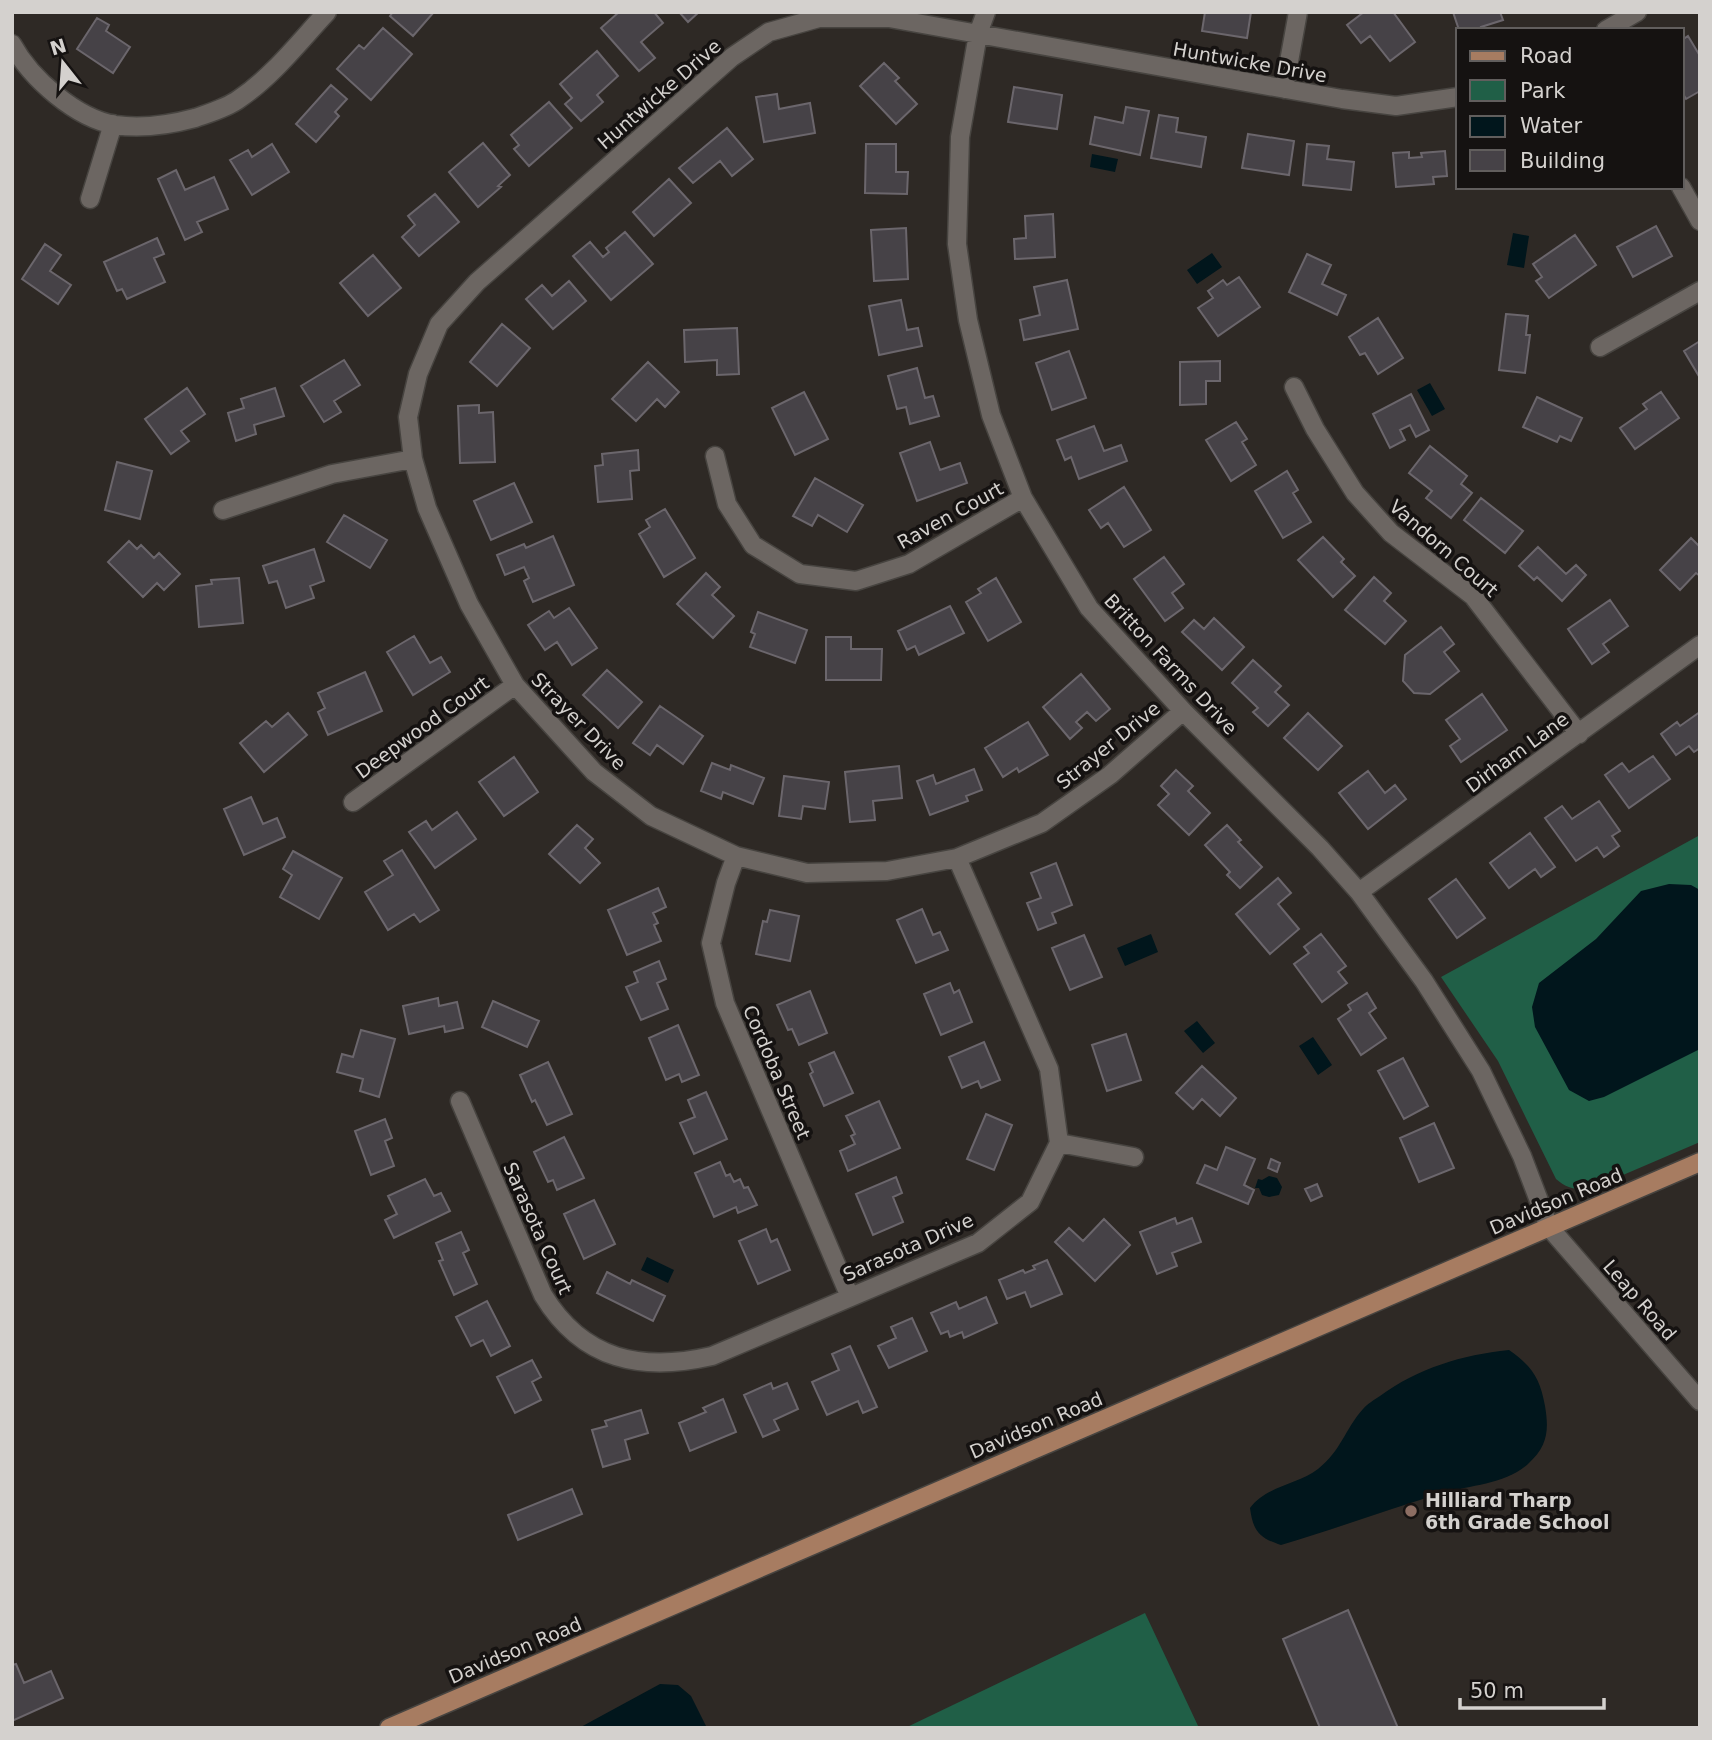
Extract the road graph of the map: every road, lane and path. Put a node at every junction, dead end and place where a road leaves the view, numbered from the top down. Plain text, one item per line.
1 (327, 12) edge
2 (986, 12) edge
3 (1298, 12) edge
4 (1637, 12) edge
5 (1609, 28) edge
6 (978, 34) junction
7 (12, 44) edge
8 (1284, 89) junction
9 (1456, 97) edge
10 (113, 124) junction
11 (1682, 189) edge
12 (90, 199) dead end
13 (1700, 221) edge
14 (1700, 291) edge
15 (1601, 347) dead end
16 (1294, 387) dead end
17 (715, 456) dead end
18 (413, 459) junction
19 (1023, 498) junction
20 (223, 510) dead end
21 (469, 604) joint
22 (1700, 645) edge
23 (515, 685) junction
24 (1183, 711) junction
25 (1579, 734) junction
26 (353, 802) dead end
27 (736, 856) junction
28 (957, 858) junction
29 (1359, 892) junction
30 (460, 1101) dead end
31 (1059, 1143) junction
32 (1134, 1157) dead end
33 (1700, 1162) edge
34 (1549, 1227) junction
35 (850, 1297) junction
36 (604, 1352) joint
37 (1700, 1401) edge
38 (389, 1728) edge

1 - 10 street
2 - 6 street, Britton Farms Drive
3 - 8 street
4 - 5 street
6 - 8 street, Huntwicke Drive
6 - 18 street, Huntwicke Drive
6 - 19 street, Britton Farms Drive
7 - 10 street
8 - 9 street, Huntwicke Drive
10 - 12 street
11 - 13 street
14 - 15 street
16 - 25 street, Vandorn Court
17 - 19 street, Raven Court
18 - 20 street
18 - 21 street, Huntwicke Drive
19 - 24 street, Britton Farms Drive
21 - 23 street, Strayer Drive
22 - 25 street, Dirham Lane
23 - 26 street, Deepwood Court
23 - 27 street, Strayer Drive
24 - 28 street, Strayer Drive
24 - 29 street, Britton Farms Drive
25 - 29 street, Dirham Lane
27 - 28 street, Strayer Drive
27 - 35 street, Cordoba Street
28 - 31 street
29 - 34 street, Britton Farms Drive
30 - 36 street, Sarasota Court
31 - 32 street
31 - 35 street, Sarasota Drive
33 - 34 main road, Davidson Road
34 - 37 street, Leap Road
34 - 38 main road, Davidson Road
35 - 36 street, Sarasota Drive

